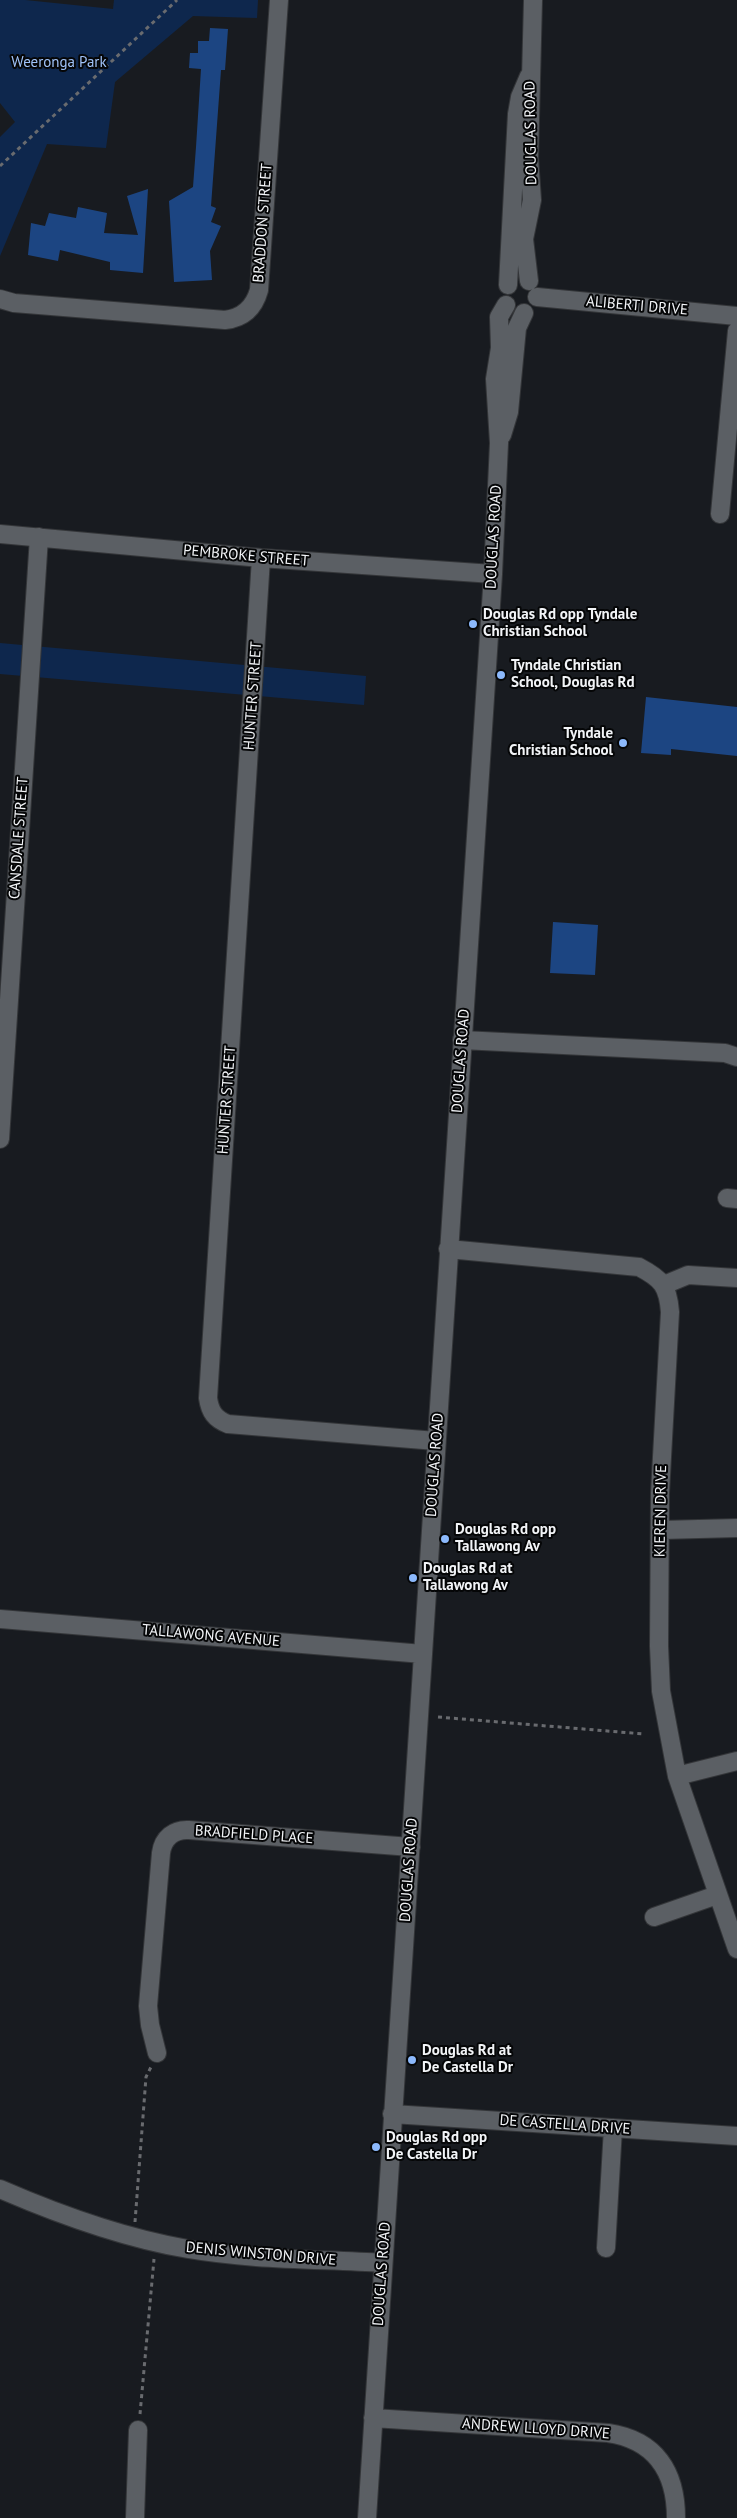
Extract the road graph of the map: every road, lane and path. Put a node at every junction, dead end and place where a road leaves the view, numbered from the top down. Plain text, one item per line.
1 (177, 0) edge
2 (278, 0) edge
3 (533, 0) edge
4 (530, 73) junction
5 (0, 166) edge
6 (508, 285) junction
7 (533, 289) junction
8 (0, 299) edge
9 (506, 305) junction
10 (524, 313) junction
11 (737, 316) edge
12 (737, 331) edge
13 (499, 443) junction
14 (720, 514) dead end
15 (0, 534) edge
16 (39, 537) junction
17 (261, 558) junction
18 (493, 574) junction
19 (462, 1040) junction
20 (737, 1057) edge
21 (0, 1139) edge
22 (448, 1248) junction
23 (737, 1278) edge
24 (664, 1285) junction
25 (436, 1441) junction
26 (737, 1528) edge
27 (661, 1530) junction
28 (0, 1619) edge
29 (423, 1654) junction
30 (438, 1717) dead end
31 (644, 1734) dead end
32 (737, 1761) edge
33 (677, 1776) junction
34 (411, 1847) junction
35 (718, 1895) junction
36 (654, 1917) dead end
37 (737, 1949) edge
38 (157, 2053) joint
39 (392, 2114) junction
40 (613, 2128) junction
41 (737, 2136) edge
42 (0, 2189) edge
43 (134, 2237) junction
44 (156, 2242) junction
45 (606, 2248) dead end
46 (382, 2263) junction
47 (373, 2418) junction
48 (138, 2430) joint
49 (134, 2518) edge
50 (367, 2518) edge
51 (676, 2518) edge

1 - 5 path
2 - 8 street, BRADDON STREET
3 - 4 street, DOUGLAS ROAD
4 - 6 street, DOUGLAS ROAD
4 - 7 street, DOUGLAS ROAD
6 - 7 street
6 - 9 street, DOUGLAS ROAD
7 - 10 street, DOUGLAS ROAD
7 - 11 street, ALIBERTI DRIVE
9 - 10 street
9 - 13 street, DOUGLAS ROAD
10 - 13 street, DOUGLAS ROAD
12 - 14 street
13 - 18 street, DOUGLAS ROAD
15 - 16 street, PEMBROKE STREET
16 - 17 street, PEMBROKE STREET
16 - 21 street, CANSDALE STREET
17 - 18 street, PEMBROKE STREET
17 - 25 street, HUNTER STREET
18 - 19 street, DOUGLAS ROAD
19 - 20 street
19 - 22 street, DOUGLAS ROAD
22 - 24 street
22 - 25 street, DOUGLAS ROAD
23 - 24 street
24 - 27 street, KIEREN DRIVE
25 - 29 street, DOUGLAS ROAD
26 - 27 street
27 - 33 street, KIEREN DRIVE
28 - 29 street, TALLAWONG AVENUE
29 - 34 street, DOUGLAS ROAD
30 - 31 path
32 - 33 street
33 - 35 street, KIEREN DRIVE
34 - 38 street, BRADFIELD PLACE
34 - 39 street, DOUGLAS ROAD
35 - 36 street
35 - 37 street, KIEREN DRIVE
38 - 43 path
39 - 40 street, DE CASTELLA DRIVE
39 - 46 street, DOUGLAS ROAD
40 - 41 street, DE CASTELLA DRIVE
40 - 45 street
42 - 43 street, DENIS WINSTON DRIVE
43 - 44 street, DENIS WINSTON DRIVE
44 - 46 street, DENIS WINSTON DRIVE
44 - 48 path
46 - 47 street, DOUGLAS ROAD
47 - 50 street, DOUGLAS ROAD
47 - 51 street, ANDREW LLOYD DRIVE
48 - 49 street

